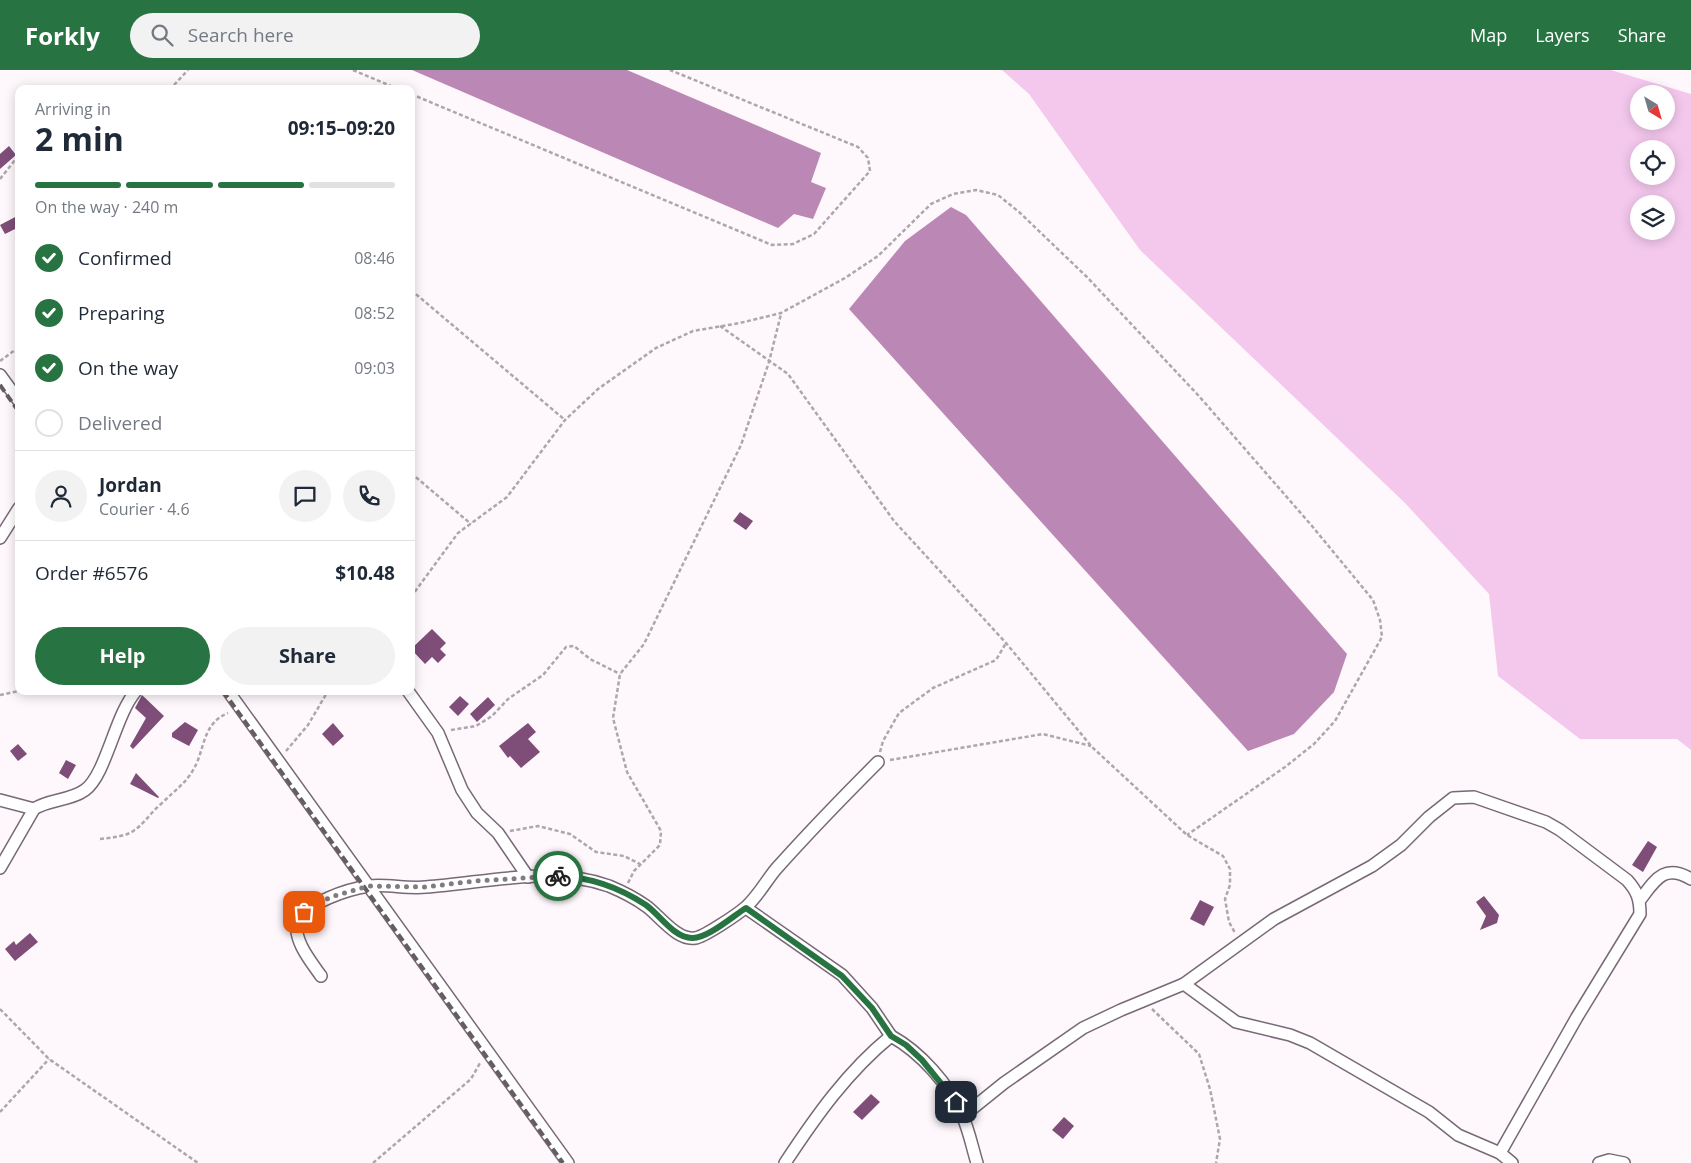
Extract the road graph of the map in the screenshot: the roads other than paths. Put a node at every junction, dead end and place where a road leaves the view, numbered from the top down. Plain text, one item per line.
1 (0, 375) edge
2 (15, 396) edge
3 (15, 514) edge
4 (0, 538) edge
5 (133, 695) edge
6 (231, 695) edge
7 (411, 695) edge
8 (878, 762) road end
9 (0, 800) edge
10 (34, 809) junction
11 (0, 868) edge
12 (528, 877) junction
13 (1691, 879) edge
14 (369, 886) junction
15 (1640, 900) junction
16 (746, 908) junction
17 (321, 976) dead end
18 (1184, 984) junction
19 (891, 1036) junction
20 (963, 1116) junction
21 (1500, 1153) junction
22 (568, 1163) edge
23 (785, 1163) edge
24 (977, 1163) edge
25 (1512, 1163) edge
26 (1599, 1163) edge
27 (1624, 1163) edge

1 - 2 street
3 - 4 street
5 - 10 street
6 - 14 street
7 - 12 street
8 - 16 street
9 - 10 street
10 - 11 street
12 - 14 street
12 - 16 street
13 - 15 street
14 - 17 street
14 - 22 street
15 - 18 street
15 - 21 street
16 - 19 street
18 - 20 street
18 - 21 street
19 - 20 street
19 - 23 street
20 - 24 street
21 - 25 street
26 - 27 street

